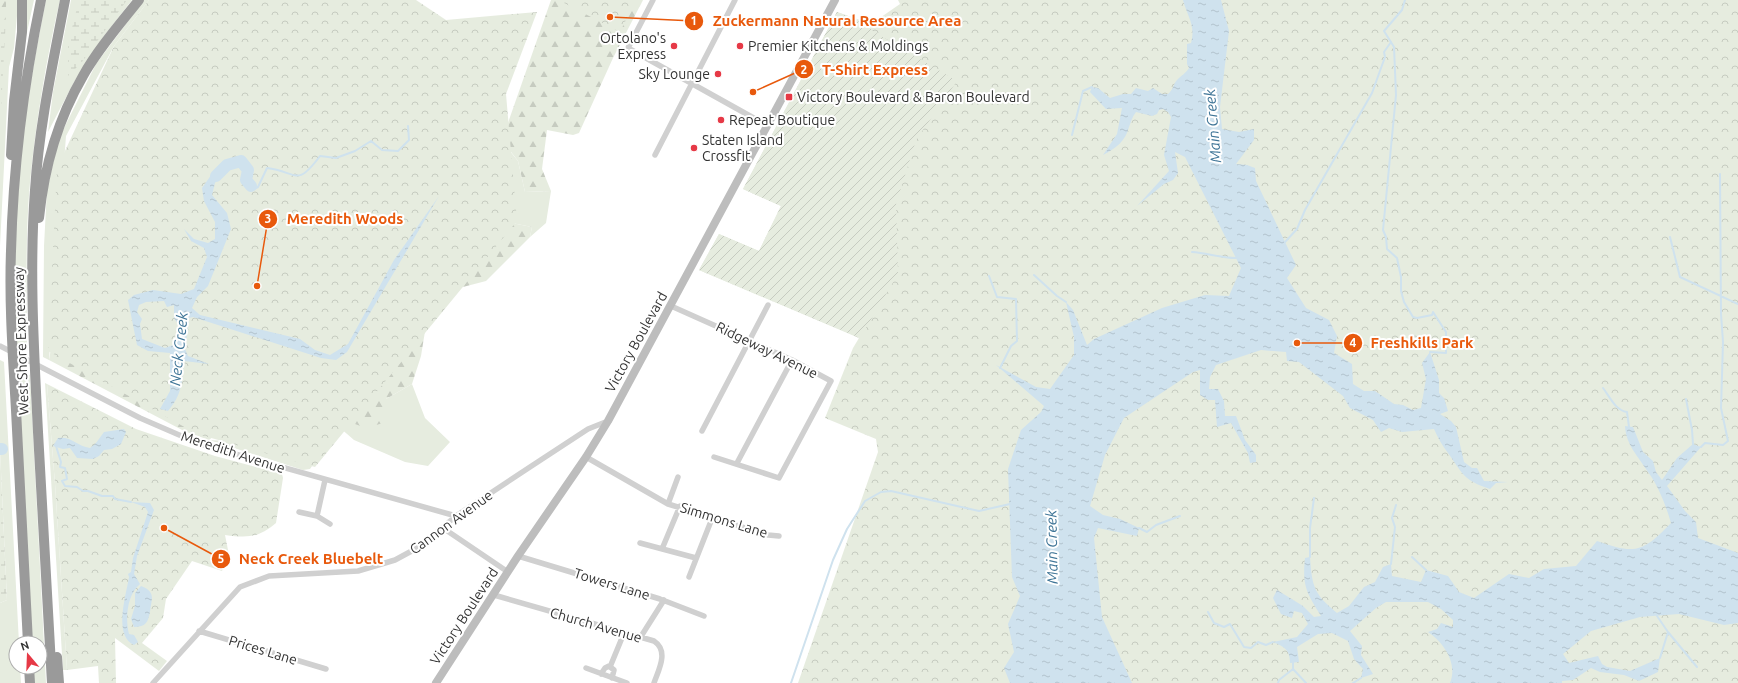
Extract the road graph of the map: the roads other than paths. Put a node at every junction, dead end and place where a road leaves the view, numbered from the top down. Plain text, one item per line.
1 (22, 0) edge
2 (42, 0) edge
3 (65, 0) edge
4 (139, 0) edge
5 (653, 0) edge
6 (735, 0) edge
7 (835, 0) edge
8 (692, 82) junction
9 (768, 126) junction
10 (655, 155) dead end
11 (10, 252) junction
12 (768, 305) dead end
13 (671, 306) junction
14 (32, 311) junction
15 (748, 341) junction
16 (0, 346) edge
17 (792, 360) junction
18 (608, 421) junction
19 (38, 429) junction
20 (702, 431) dead end
21 (714, 457) dead end
22 (586, 458) junction
23 (737, 463) junction
24 (678, 477) dead end
25 (326, 480) junction
26 (668, 504) junction
27 (680, 506) junction
28 (299, 512) dead end
29 (316, 516) junction
30 (456, 516) junction
31 (713, 516) junction
32 (330, 524) dead end
33 (442, 528) junction
34 (779, 536) dead end
35 (640, 543) dead end
36 (662, 549) junction
37 (518, 556) junction
38 (696, 558) junction
39 (508, 572) junction
40 (689, 577) dead end
41 (494, 595) junction
42 (664, 600) junction
43 (704, 616) dead end
44 (199, 631) junction
45 (624, 634) junction
46 (28, 635) edge
47 (640, 638) junction
48 (610, 667) junction
49 (586, 668) dead end
50 (326, 669) dead end
51 (601, 674) junction
52 (612, 678) junction
53 (52, 683) edge
54 (59, 683) edge
55 (153, 683) edge
56 (436, 683) edge
57 (627, 683) edge
58 (654, 683) edge

1 - 11 highway
2 - 11 highway, West Shore Expressway
3 - 14 highway, West Shore Expressway
4 - 14 highway
5 - 8 street
6 - 8 street
7 - 9 main road, Victory Boulevard
8 - 9 street
8 - 10 street
9 - 13 main road, Victory Boulevard
11 - 46 highway, West Shore Expressway
12 - 15 street
13 - 15 street, Ridgeway Avenue
13 - 18 main road, Victory Boulevard
14 - 19 highway, West Shore Expressway
15 - 17 street, Ridgeway Avenue
15 - 20 street
16 - 25 street, Meredith Avenue
17 - 23 street
17 - 23 street, Ridgeway Avenue
18 - 22 main road, Victory Boulevard
18 - 30 street, Cannon Avenue
19 - 53 highway, West Shore Expressway
19 - 54 highway
21 - 23 street, Ridgeway Avenue
22 - 26 street, Simmons Lane
22 - 37 main road, Victory Boulevard
24 - 26 street, Simmons Lane
25 - 29 street
25 - 30 street, Meredith Avenue
26 - 27 street, Simmons Lane
27 - 31 street, Simmons Lane
27 - 36 street
28 - 29 street
29 - 32 street
30 - 33 street, Cannon Avenue
31 - 34 street, Simmons Lane
31 - 38 street
33 - 39 street
33 - 44 street, Cannon Avenue
35 - 36 street
36 - 38 street
37 - 39 main road, Victory Boulevard
37 - 42 street, Towers Lane
38 - 40 street
39 - 41 main road, Victory Boulevard
41 - 45 street, Church Avenue
41 - 56 main road, Victory Boulevard
42 - 43 street, Towers Lane
42 - 47 street
44 - 50 street, Prices Lane
44 - 55 street, Cannon Avenue
45 - 47 street, Church Avenue
45 - 48 street
47 - 58 street, Church Avenue
48 - 51 street
48 - 52 street
49 - 51 street
51 - 52 street
52 - 57 street

